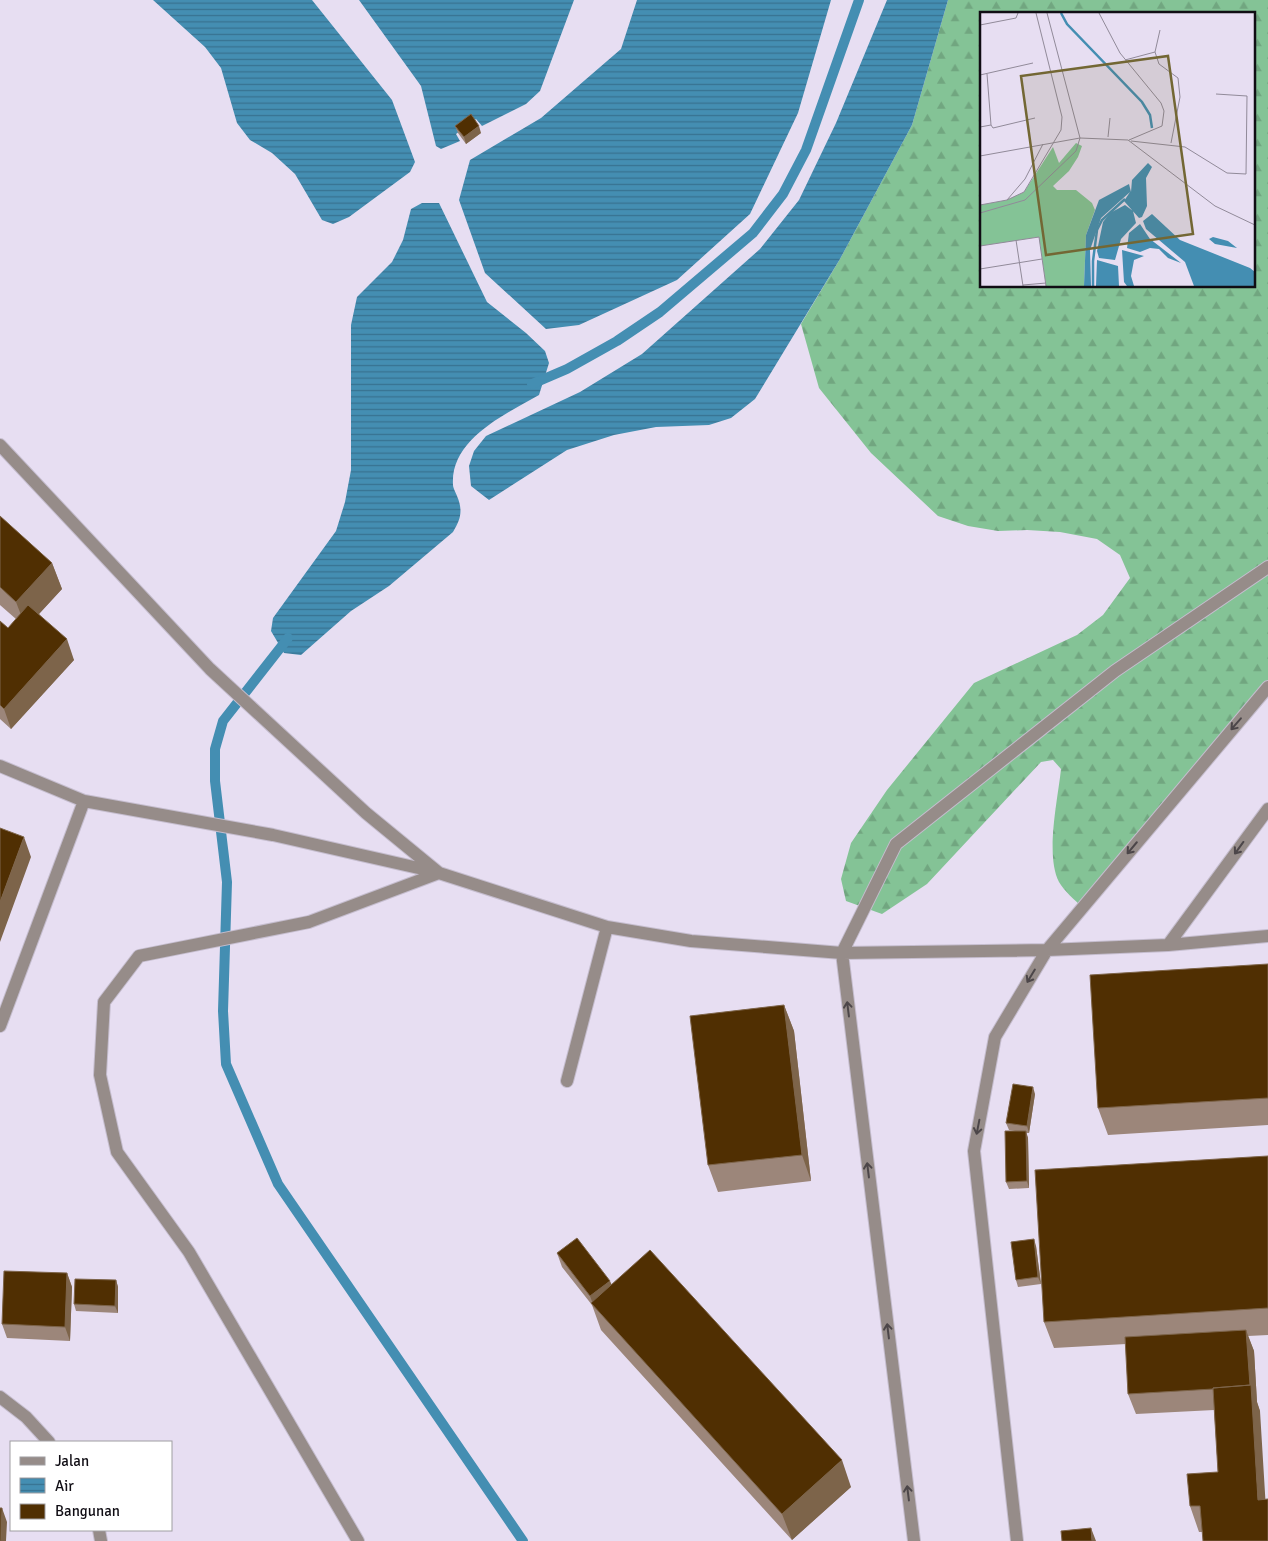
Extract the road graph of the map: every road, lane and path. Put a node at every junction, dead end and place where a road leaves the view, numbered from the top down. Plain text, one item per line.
1 (0, 445) edge
2 (1268, 567) edge
3 (1268, 687) edge
4 (0, 766) edge
5 (84, 801) junction
6 (1268, 809) edge
7 (439, 873) junction
8 (607, 927) junction
9 (1268, 936) edge
10 (1168, 945) junction
11 (1047, 950) junction
12 (842, 954) junction
13 (0, 1026) edge
14 (567, 1081) dead end
15 (0, 1397) edge
16 (48, 1441) edge
17 (358, 1541) edge
18 (914, 1541) edge
19 (1017, 1541) edge

1 - 7 lane
2 - 12 lane
3 -> 11 lane
4 - 5 lane
5 - 7 lane
5 - 13 lane
6 -> 10 lane
7 - 8 lane
7 - 17 lane
8 - 12 lane
8 - 14 lane
9 - 10 lane
10 - 11 lane
11 - 12 lane
11 -> 19 lane
18 -> 12 lane
15 - 16 lane

